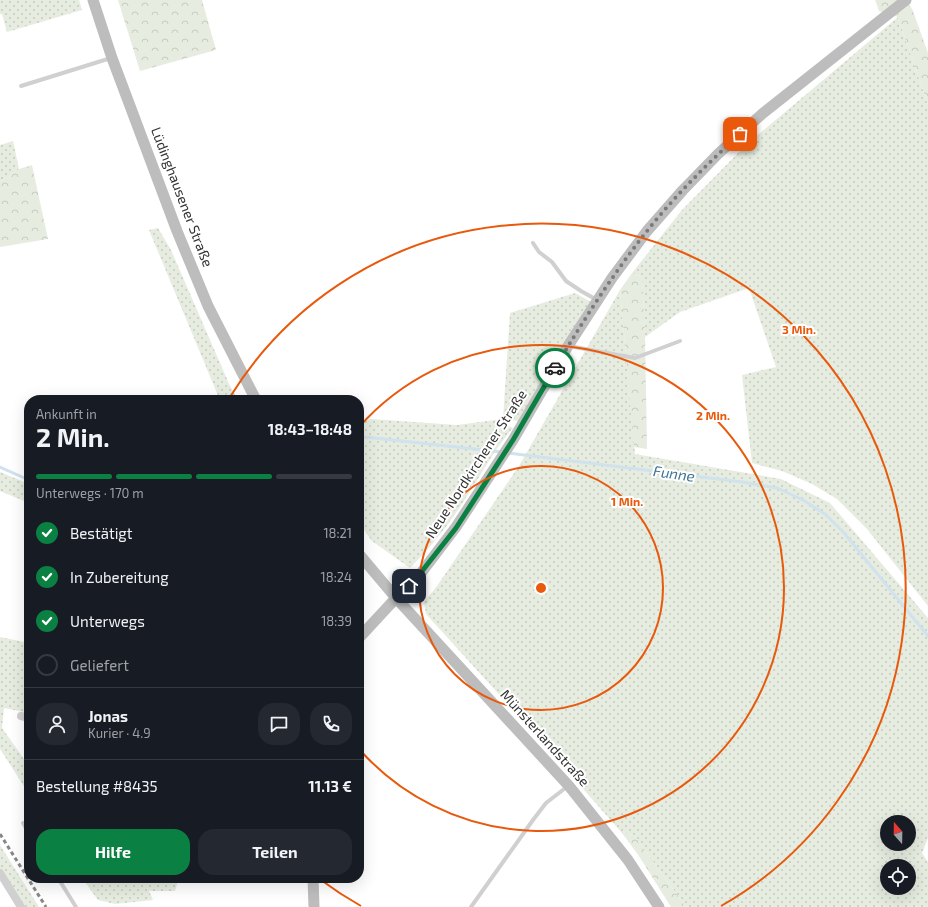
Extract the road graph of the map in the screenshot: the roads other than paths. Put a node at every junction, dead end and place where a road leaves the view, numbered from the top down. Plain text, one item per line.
1 (93, 0) edge
2 (906, 0) edge
3 (112, 58) junction
4 (22, 86) dead end
5 (533, 243) dead end
6 (598, 300) junction
7 (680, 341) dead end
8 (568, 346) junction
9 (253, 395) edge
10 (364, 560) edge
11 (396, 598) junction
12 (364, 633) edge
13 (569, 786) junction
14 (0, 873) edge
15 (61, 883) edge
16 (312, 883) edge
17 (21, 907) edge
18 (76, 907) edge
19 (314, 907) edge
20 (471, 907) edge
21 (660, 907) edge

1 - 3 main road, Lüdinghausener Straße
2 - 6 main road, Neue Nordkirchener Straße
3 - 4 lane
3 - 9 main road, Lüdinghausener Straße
5 - 6 lane
6 - 8 main road, Neue Nordkirchener Straße
7 - 8 lane
8 - 11 main road, Neue Nordkirchener Straße
10 - 11 main road
11 - 12 main road
11 - 13 main road, Münsterlandstraße
13 - 20 lane
13 - 21 main road, Münsterlandstraße
14 - 17 street
15 - 18 lane
16 - 19 main road

